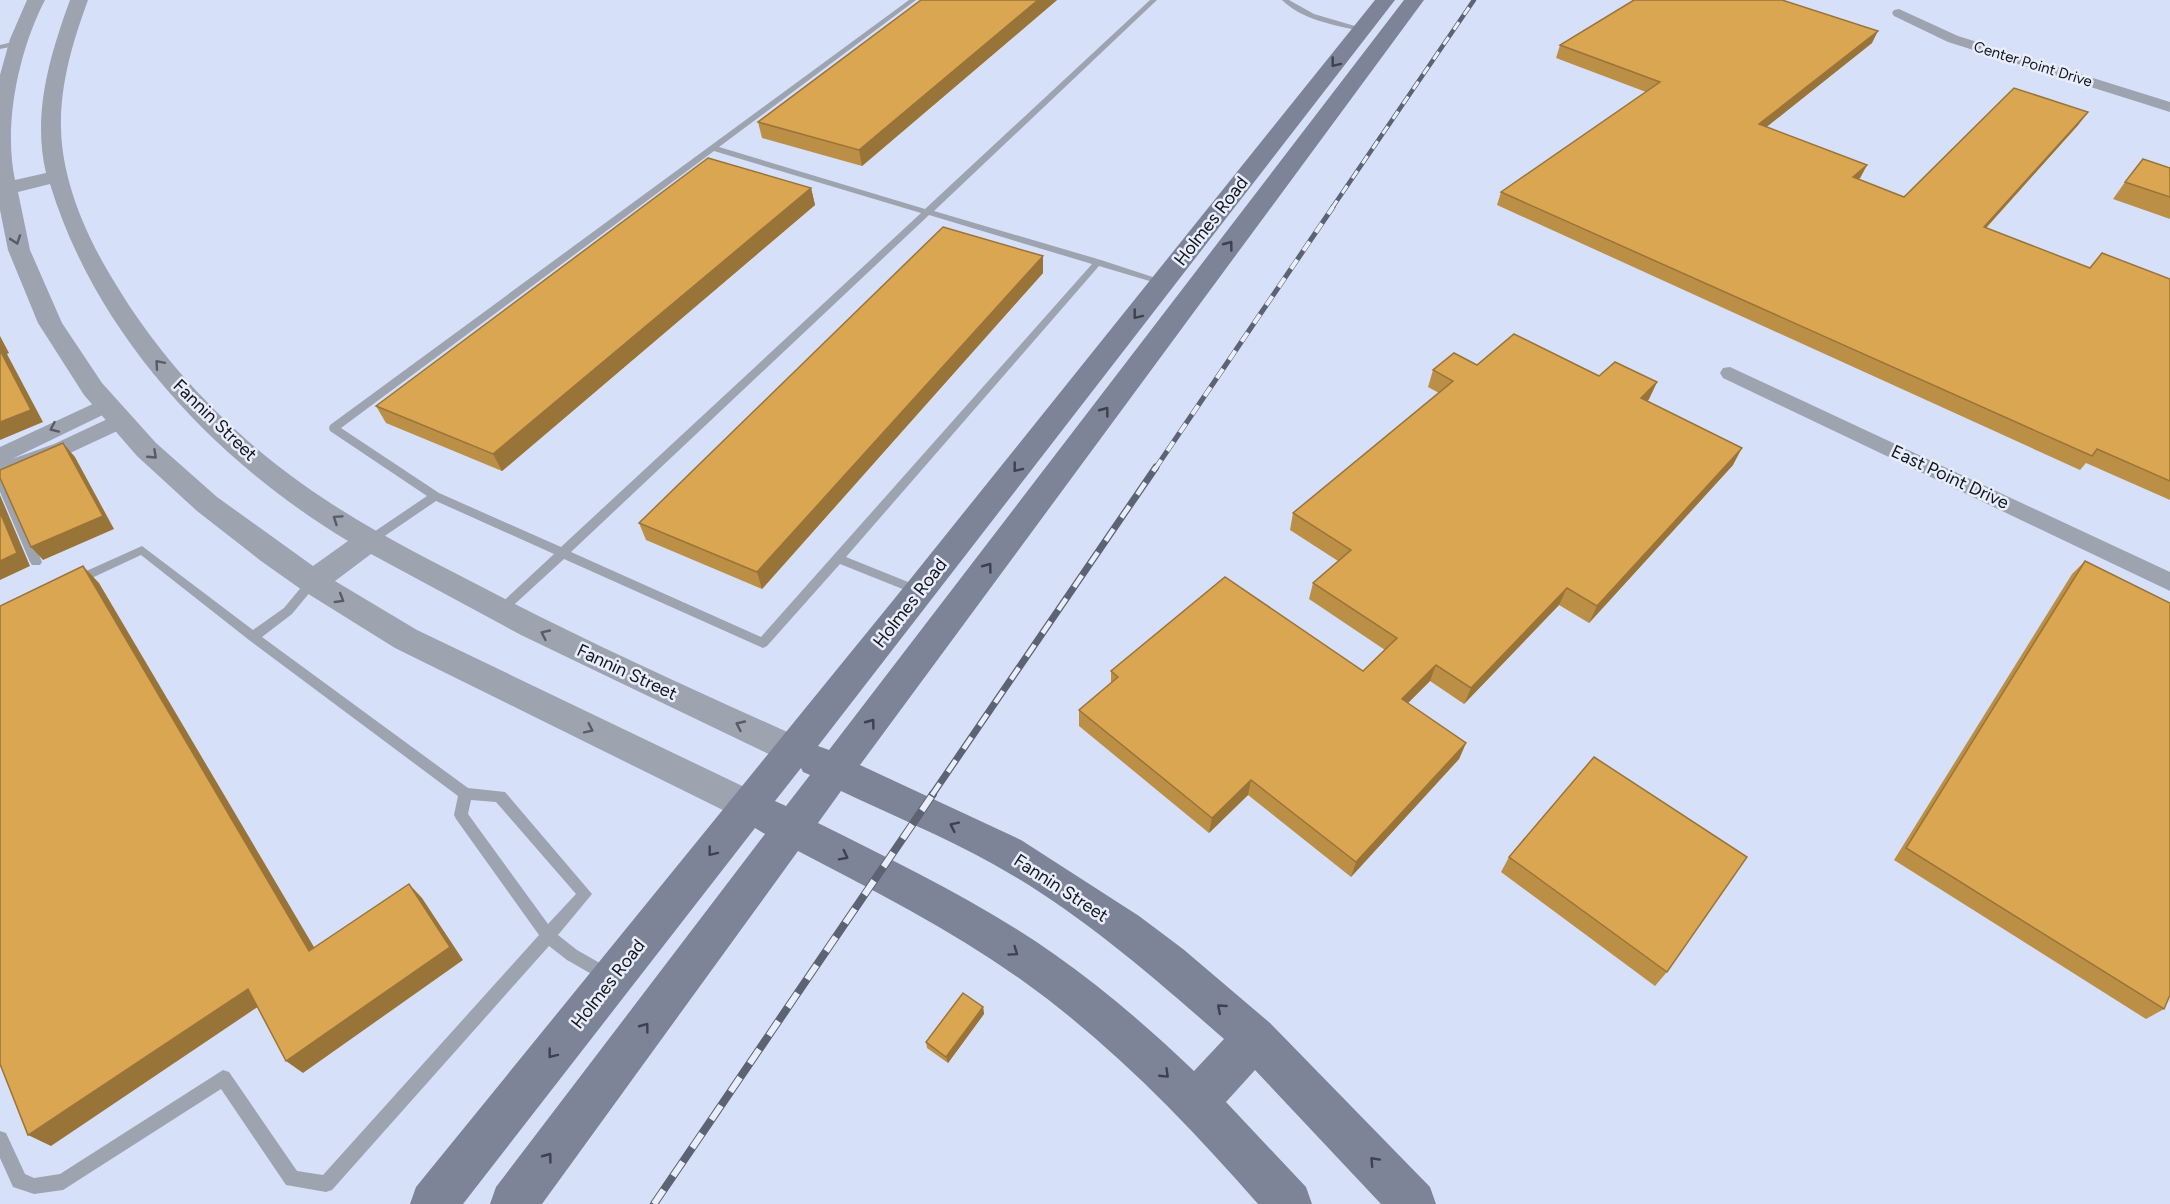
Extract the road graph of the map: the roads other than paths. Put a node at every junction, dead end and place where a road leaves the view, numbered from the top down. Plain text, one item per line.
1 (36, 0) edge
2 (79, 0) edge
3 (913, 0) edge
4 (1154, 0) edge
5 (1285, 0) edge
6 (1384, 0) edge
7 (1414, 0) edge
8 (1899, 13) dead end
9 (1361, 29) junction
10 (1389, 34) junction
11 (9, 45) edge
12 (2, 107) edge
13 (2170, 107) edge
14 (713, 147) junction
15 (58, 176) junction
16 (5, 189) junction
17 (927, 211) junction
18 (1098, 262) junction
19 (1163, 282) junction
20 (1194, 292) junction
21 (1730, 373) dead end
22 (115, 413) junction
23 (0, 456) edge
24 (0, 469) edge
25 (0, 479) edge
26 (435, 496) junction
27 (369, 541) junction
28 (560, 553) junction
29 (837, 558) junction
30 (36, 562) edge
31 (312, 582) junction
32 (2170, 582) edge
33 (61, 588) edge
34 (920, 591) junction
35 (500, 611) junction
36 (253, 637) junction
37 (793, 750) junction
38 (836, 770) junction
39 (465, 794) junction
40 (748, 806) junction
41 (792, 829) junction
42 (548, 936) junction
43 (612, 978) junction
44 (1255, 1038) junction
45 (1195, 1102) junction
46 (0, 1139) edge
47 (434, 1204) edge
48 (513, 1204) edge
49 (1289, 1204) edge
50 (1413, 1204) edge

1 - 11 street
2 - 15 street, Fannin Street
3 - 14 lane
4 - 17 lane
5 - 9 lane
6 - 9 main road, Holmes Road
7 - 10 main road, Holmes Road
8 - 13 street, Center Point Drive
9 - 10 main road
9 -> 19 main road, Holmes Road
20 -> 10 main road, Holmes Road
11 - 12 street
12 - 16 street
14 - 17 lane
14 - 26 lane
15 - 16 street
27 -> 15 street, Fannin Street
16 -> 22 street
17 - 18 lane
17 - 28 lane
18 - 19 lane
18 - 29 lane
19 - 20 main road
19 -> 34 main road, Holmes Road
38 -> 20 main road, Holmes Road
21 - 32 street, East Point Drive
22 -> 23 street
22 - 24 street
22 -> 31 street
25 - 30 lane
26 - 27 lane
26 - 28 lane
27 - 31 street
27 - 35 street, Fannin Street
28 - 29 lane
28 - 35 lane
29 - 34 lane
31 - 36 lane
31 -> 40 street
33 - 36 lane
34 - 37 main road, Holmes Road
37 -> 35 street, Fannin Street
36 - 39 lane
37 - 38 main road, Fannin Street
37 - 40 main road, Holmes Road
38 - 41 main road, Holmes Road
44 -> 38 main road, Fannin Street
39 - 42 lane
39 - 42 lane
40 - 41 main road
40 -> 43 main road, Holmes Road
41 -> 45 main road
48 -> 41 main road, Holmes Road
42 - 43 lane
42 - 46 lane
43 -> 47 main road, Holmes Road
44 - 45 main road
50 -> 44 main road, Fannin Street
45 - 49 main road

